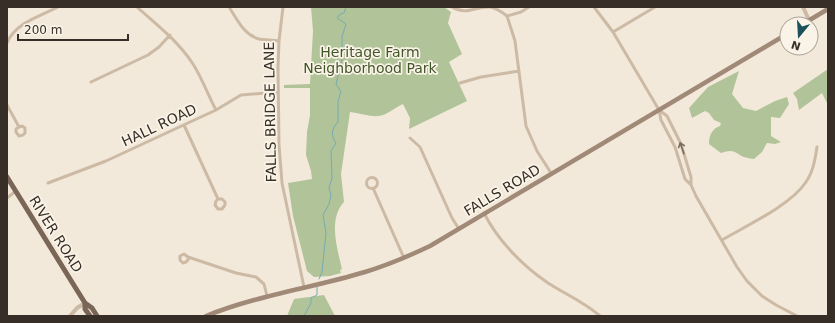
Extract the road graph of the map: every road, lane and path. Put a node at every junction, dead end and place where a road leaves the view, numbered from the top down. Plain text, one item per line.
1 (58, 7) edge
2 (137, 7) edge
3 (229, 7) edge
4 (283, 7) edge
5 (452, 7) edge
6 (529, 7) edge
7 (594, 7) edge
8 (655, 7) edge
9 (828, 9) edge
10 (507, 16) junction
11 (816, 16) edge
12 (613, 32) junction
13 (170, 35) junction
14 (779, 39) edge
15 (278, 41) junction
16 (7, 43) edge
17 (520, 71) junction
18 (91, 82) dead end
19 (460, 83) dead end
20 (278, 92) junction
21 (7, 105) edge
22 (216, 110) junction
23 (659, 110) junction
24 (184, 125) junction
25 (19, 127) dead end
26 (410, 138) dead end
27 (817, 147) dead end
28 (552, 173) junction
29 (7, 177) edge
30 (48, 183) dead end
31 (692, 185) junction
32 (373, 188) dead end
33 (16, 191) junction
34 (7, 198) edge
35 (218, 199) dead end
36 (484, 213) junction
37 (458, 229) junction
38 (722, 240) junction
39 (188, 257) dead end
40 (404, 258) junction
41 (304, 287) junction
42 (267, 296) junction
43 (85, 303) junction
44 (70, 316) edge
45 (90, 316) edge
46 (97, 316) edge
47 (206, 316) edge
48 (600, 316) edge
49 (797, 316) edge

1 - 16 street
2 - 13 street
3 - 15 street
4 - 15 street, FALLS BRIDGE LANE
5 - 10 street
6 - 10 street
7 - 12 street
8 - 12 street
9 - 11 main road
10 - 17 street
12 - 23 street
13 - 18 street
13 - 22 street
14 - 23 main road, FALLS ROAD
15 - 20 street, FALLS BRIDGE LANE
17 - 19 street
17 - 28 street
20 - 22 street, HALL ROAD
20 - 41 street, FALLS BRIDGE LANE
21 - 25 street
22 - 24 street, HALL ROAD
23 - 28 main road, FALLS ROAD
23 - 31 street
31 -> 23 street
24 - 30 street, HALL ROAD
24 - 35 street
26 - 37 street
27 - 38 street
28 - 36 main road, FALLS ROAD
29 - 33 main road, RIVER ROAD
31 - 38 street
32 - 40 street
33 - 34 street
33 - 43 main road, RIVER ROAD
36 - 37 main road, FALLS ROAD
36 - 48 street
37 - 40 main road, FALLS ROAD
38 - 49 street
39 - 42 street
40 - 41 main road, FALLS ROAD
41 - 42 main road, FALLS ROAD
42 - 47 main road, FALLS ROAD
43 - 44 street
43 - 45 main road, RIVER ROAD
43 - 46 main road, RIVER ROAD

